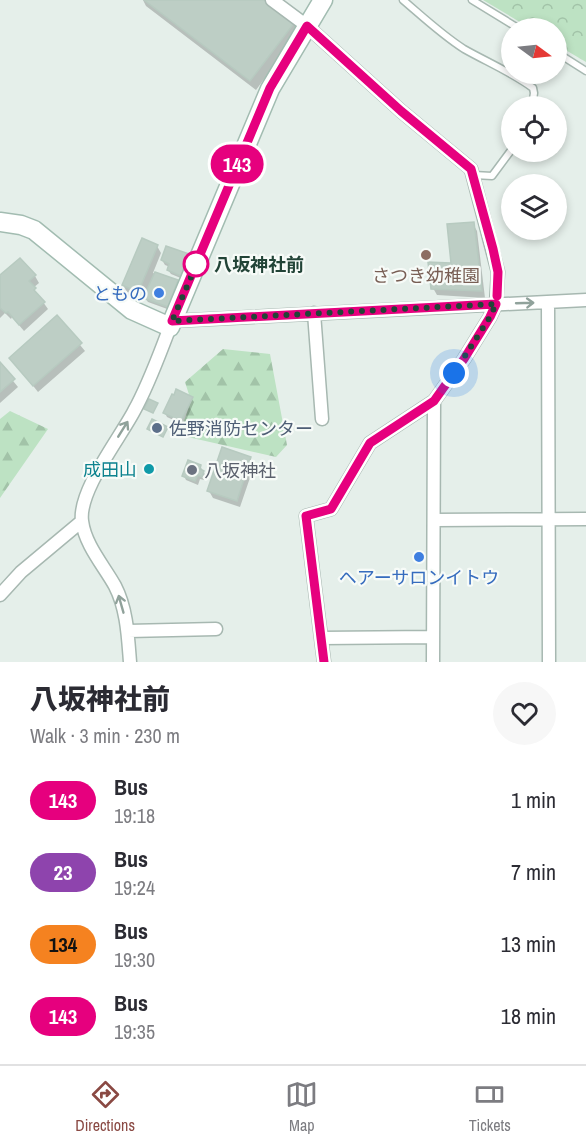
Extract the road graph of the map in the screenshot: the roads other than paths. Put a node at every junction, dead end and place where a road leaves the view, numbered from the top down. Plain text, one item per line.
1 (272, 0) edge
2 (323, 0) edge
3 (403, 0) edge
4 (472, 0) edge
5 (502, 18) edge
6 (307, 26) junction
7 (567, 59) edge
8 (586, 71) edge
9 (534, 96) edge
10 (502, 162) edge
11 (474, 175) junction
12 (0, 222) edge
13 (586, 300) edge
14 (548, 302) junction
15 (496, 304) junction
16 (314, 313) junction
17 (171, 324) junction
18 (434, 401) junction
19 (322, 418) dead end
20 (549, 519) junction
21 (586, 519) edge
22 (435, 520) junction
23 (82, 521) junction
24 (0, 595) edge
25 (216, 629) dead end
26 (128, 631) junction
27 (433, 637) junction
28 (321, 638) junction
29 (130, 662) edge
30 (324, 662) edge
31 (433, 662) edge
32 (549, 662) edge

1 - 6 street
2 - 6 street
3 - 9 lane
4 - 5 lane
6 - 11 street
6 - 17 street
7 - 8 lane
10 - 11 lane
11 - 15 street
12 - 17 street
13 - 14 street
15 -> 14 street
14 - 20 street
15 - 16 street
15 - 18 street
16 - 17 street
16 - 19 street
23 -> 17 street
18 - 22 street
18 - 28 street
20 - 21 street
20 - 22 street
20 - 32 street
22 - 27 street
23 - 24 street
26 -> 23 street
25 - 26 street
26 - 29 street
27 - 28 street
27 - 31 street
28 - 30 street

